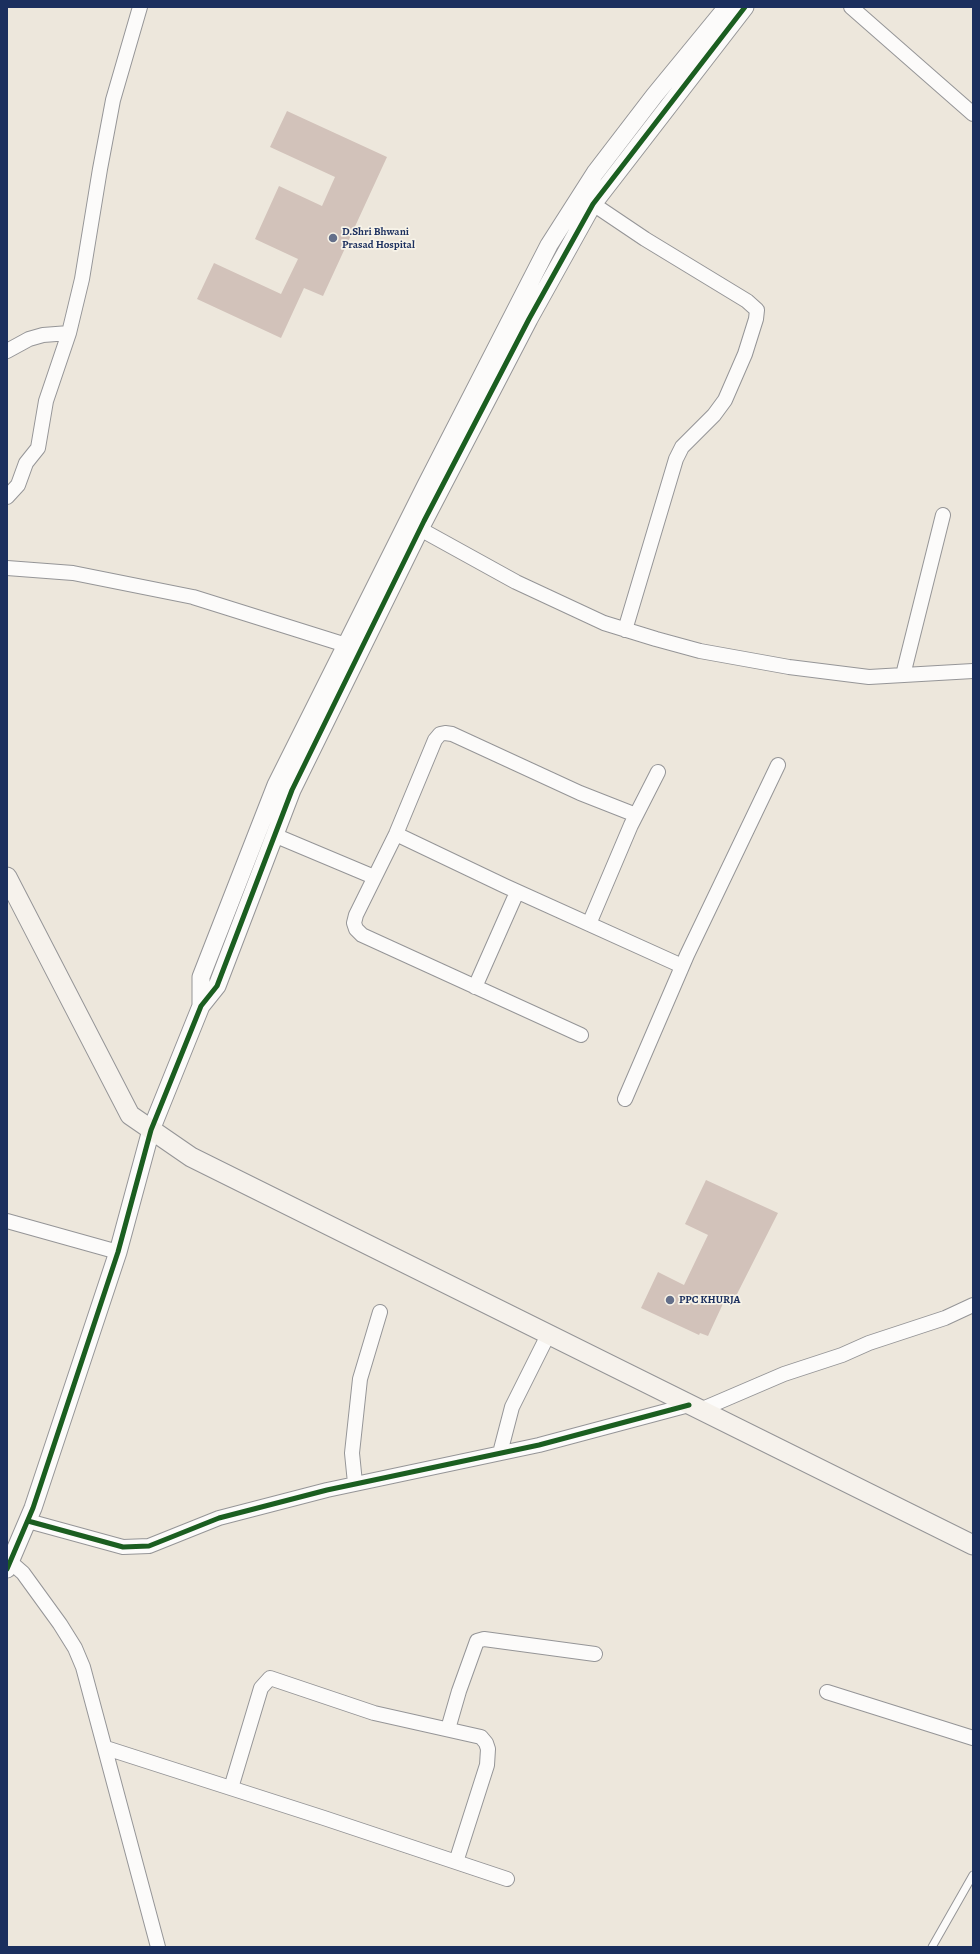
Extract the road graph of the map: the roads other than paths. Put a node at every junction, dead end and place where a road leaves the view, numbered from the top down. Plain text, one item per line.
1 (140, 7) edge
2 (728, 7) edge
3 (745, 7) edge
4 (851, 7) edge
5 (973, 114) edge
6 (593, 204) junction
7 (69, 333) junction
8 (7, 351) edge
9 (7, 497) edge
10 (943, 515) dead end
11 (420, 529) junction
12 (7, 568) edge
13 (625, 630) junction
14 (346, 645) junction
15 (973, 671) edge
16 (903, 675) junction
17 (778, 765) dead end
18 (658, 772) dead end
19 (636, 815) junction
20 (396, 834) junction
21 (274, 835) junction
22 (374, 877) junction
23 (8, 880) edge
24 (517, 892) junction
25 (589, 924) junction
26 (682, 966) junction
27 (475, 987) junction
28 (201, 1006) junction
29 (581, 1035) dead end
30 (625, 1099) dead end
31 (151, 1130) junction
32 (7, 1221) edge
33 (118, 1252) junction
34 (973, 1304) edge
35 (380, 1312) dead end
36 (548, 1334) junction
37 (695, 1407) junction
38 (500, 1453) junction
39 (355, 1483) junction
40 (28, 1521) junction
41 (973, 1545) edge
42 (8, 1563) edge
43 (595, 1654) dead end
44 (827, 1692) dead end
45 (448, 1729) junction
46 (973, 1738) edge
47 (106, 1748) junction
48 (231, 1788) junction
49 (456, 1862) junction
50 (973, 1875) edge
51 (507, 1879) dead end
52 (158, 1947) edge
53 (932, 1947) edge

1 - 7 street
2 - 14 street
3 - 6 street
4 - 5 street
6 - 11 street
6 - 13 street
7 - 8 street
7 - 9 street
10 - 16 street
11 - 13 street
11 - 21 street
12 - 14 street
13 - 16 street
14 - 28 street
15 - 16 street
17 - 26 street
18 - 19 street
19 - 20 street
19 - 25 street
20 - 22 street
20 - 24 street
21 - 22 street
21 - 28 street
22 - 27 street
23 - 31 main road
24 - 25 street
24 - 27 street
25 - 26 street
26 - 30 street
27 - 29 street
28 - 31 street
31 - 33 street
31 - 36 main road
32 - 33 street
33 - 40 street
34 - 37 street
35 - 39 street
36 - 37 main road
36 - 38 street
37 - 38 street
37 - 41 main road
38 - 39 street
39 - 40 street
40 - 42 street
42 - 47 street
43 - 45 street
44 - 46 street
45 - 48 street
45 - 49 street
47 - 48 street
47 - 52 street
48 - 49 street
49 - 51 street
50 - 53 lane

